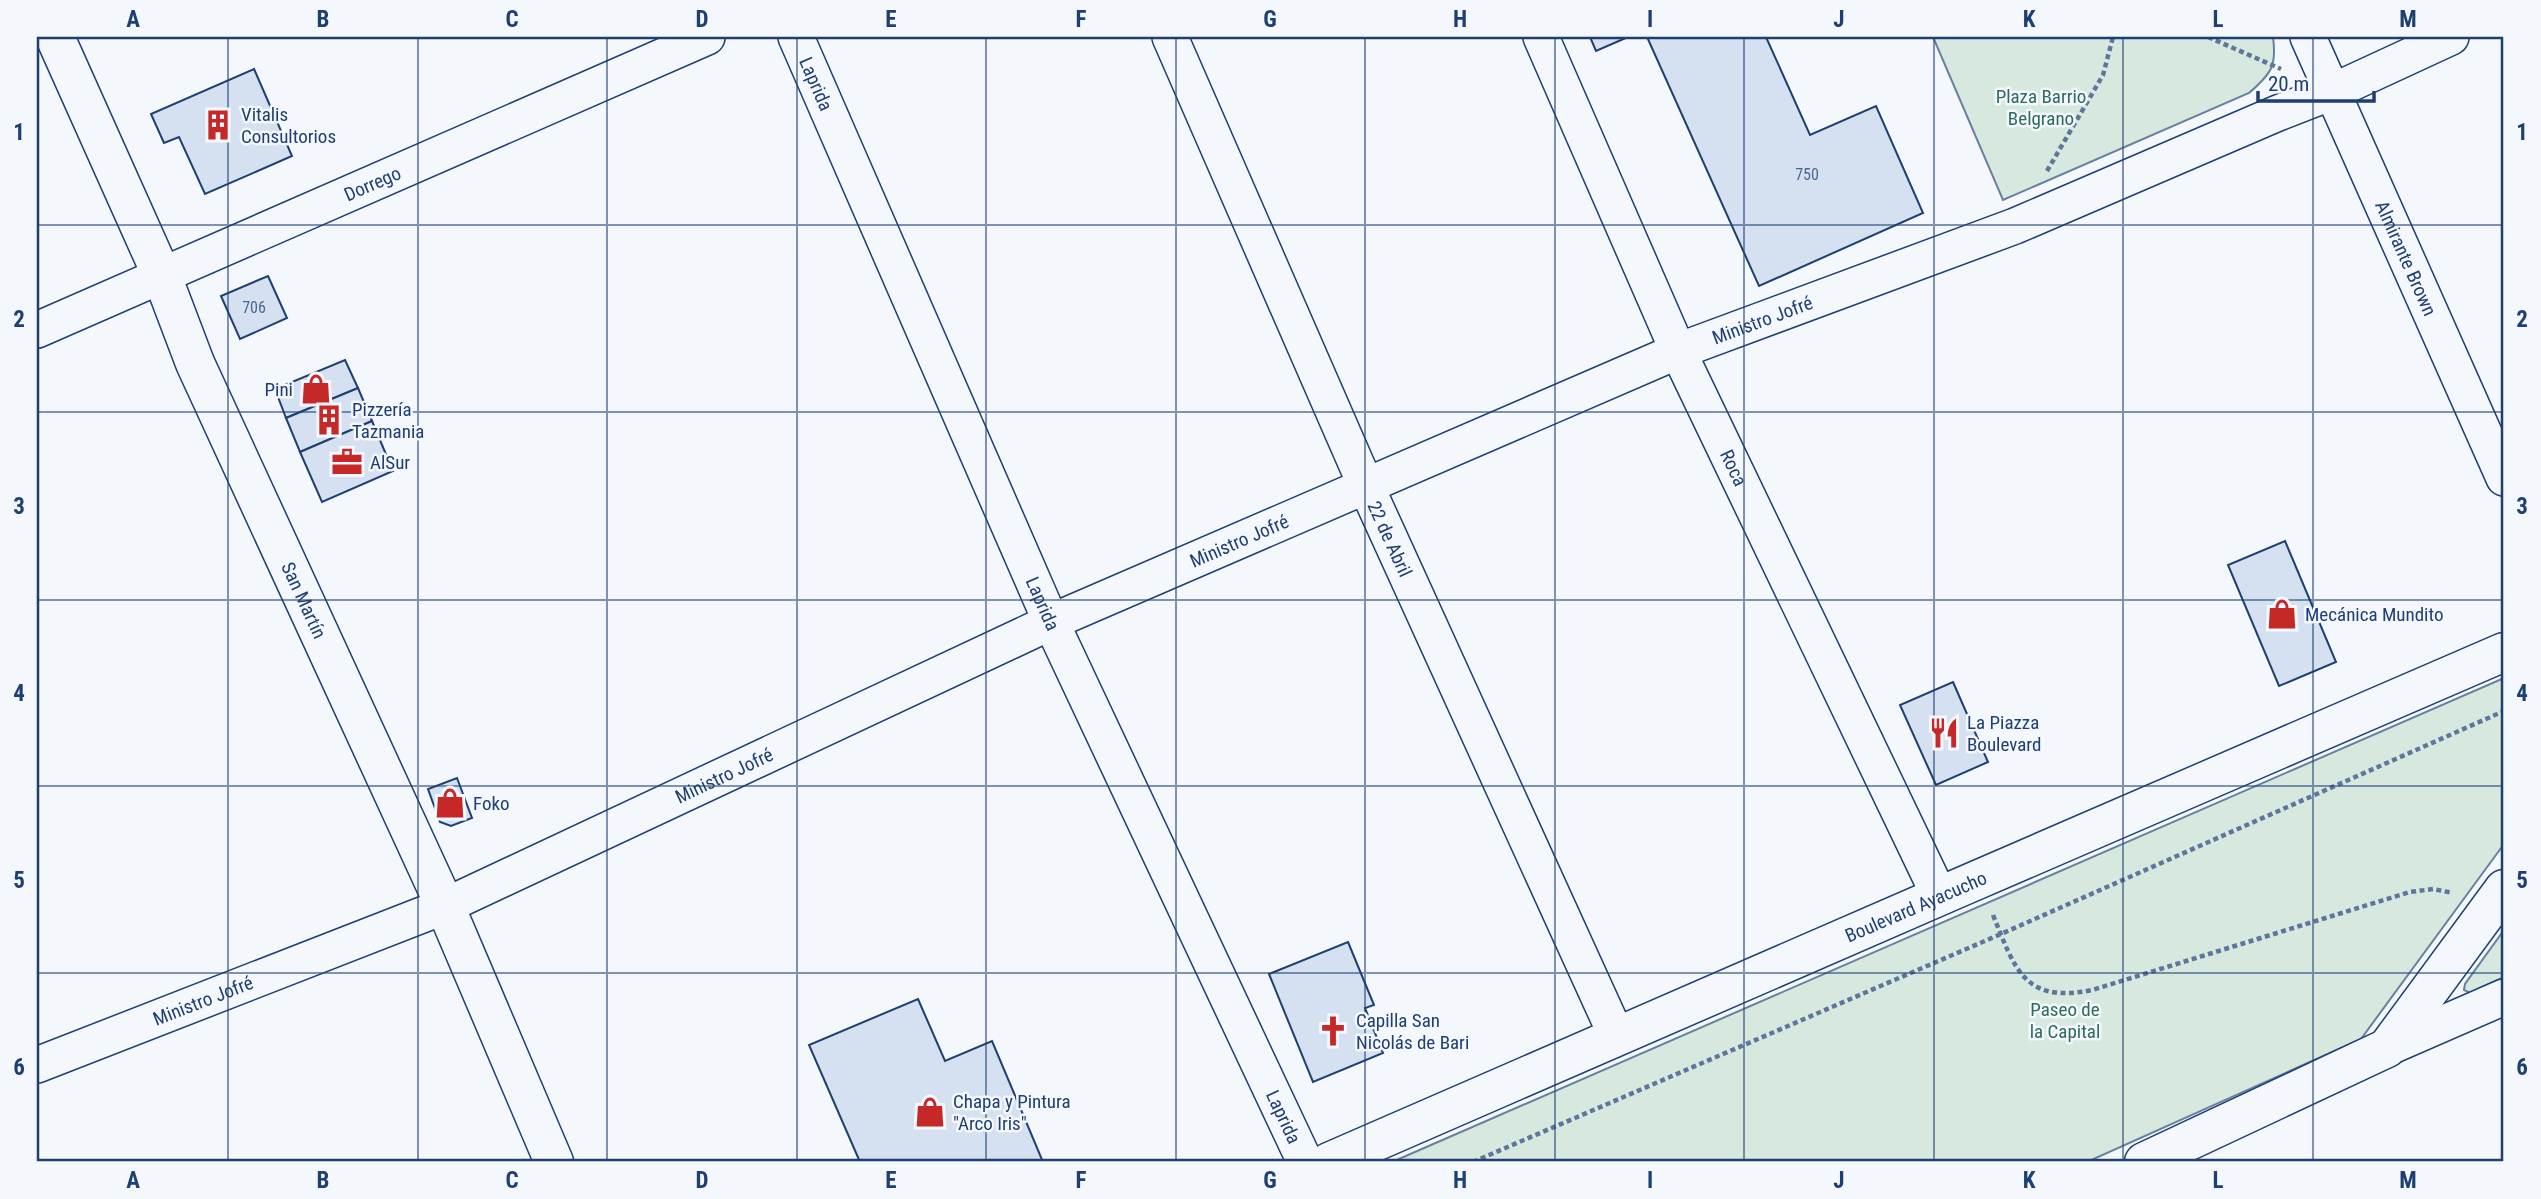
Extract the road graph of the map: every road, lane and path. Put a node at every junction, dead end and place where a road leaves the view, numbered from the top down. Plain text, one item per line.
1 (55, 37) edge
2 (707, 37) edge
3 (796, 37) edge
4 (1170, 37) edge
5 (1541, 37) edge
6 (2113, 37) edge
7 (2208, 37) edge
8 (2308, 37) edge
9 (2451, 37) edge
10 (2332, 92) junction
11 (2015, 226) junction
12 (162, 276) junction
13 (37, 330) edge
14 (1678, 351) junction
15 (2504, 478) edge
16 (1366, 486) junction
17 (1051, 622) junction
18 (2504, 652) edge
19 (2504, 711) edge
20 (1981, 877) junction
21 (1939, 895) junction
22 (2496, 900) edge
23 (445, 906) junction
24 (2001, 934) junction
25 (2504, 998) edge
26 (1617, 1037) junction
27 (2387, 1048) junction
28 (37, 1065) edge
29 (554, 1162) edge
30 (1305, 1162) edge
31 (1329, 1162) edge
32 (1473, 1162) edge
33 (2144, 1162) edge

1 - 12 main road, San Martín
2 - 12 street, Dorrego
3 - 17 street, Laprida
4 - 16 street, 22 de Abril
5 - 14 street, Roca
6 - 11 path
7 - 10 path
8 - 10 street, Almirante Brown
9 - 10 street, Ministro Jofré
10 - 11 street, Ministro Jofré
10 - 15 street, Almirante Brown
11 - 14 street, Ministro Jofré
12 - 13 street, Dorrego
12 - 23 main road, San Martín
14 - 16 street, Ministro Jofré
14 - 21 street, Roca
16 - 17 street, Ministro Jofré
16 - 26 street, 22 de Abril
17 - 23 street, Ministro Jofré
17 - 30 street, Laprida
18 - 20 main road, Boulevard Ayacucho
19 - 24 path
20 - 21 main road, Boulevard Ayacucho
20 - 24 path
21 - 26 main road, Boulevard Ayacucho
22 - 24 path
22 - 27 main road
23 - 28 street, Ministro Jofré
23 - 29 main road, San Martín
24 - 32 path
25 - 27 street
26 - 31 main road, Boulevard Ayacucho
27 - 33 main road

